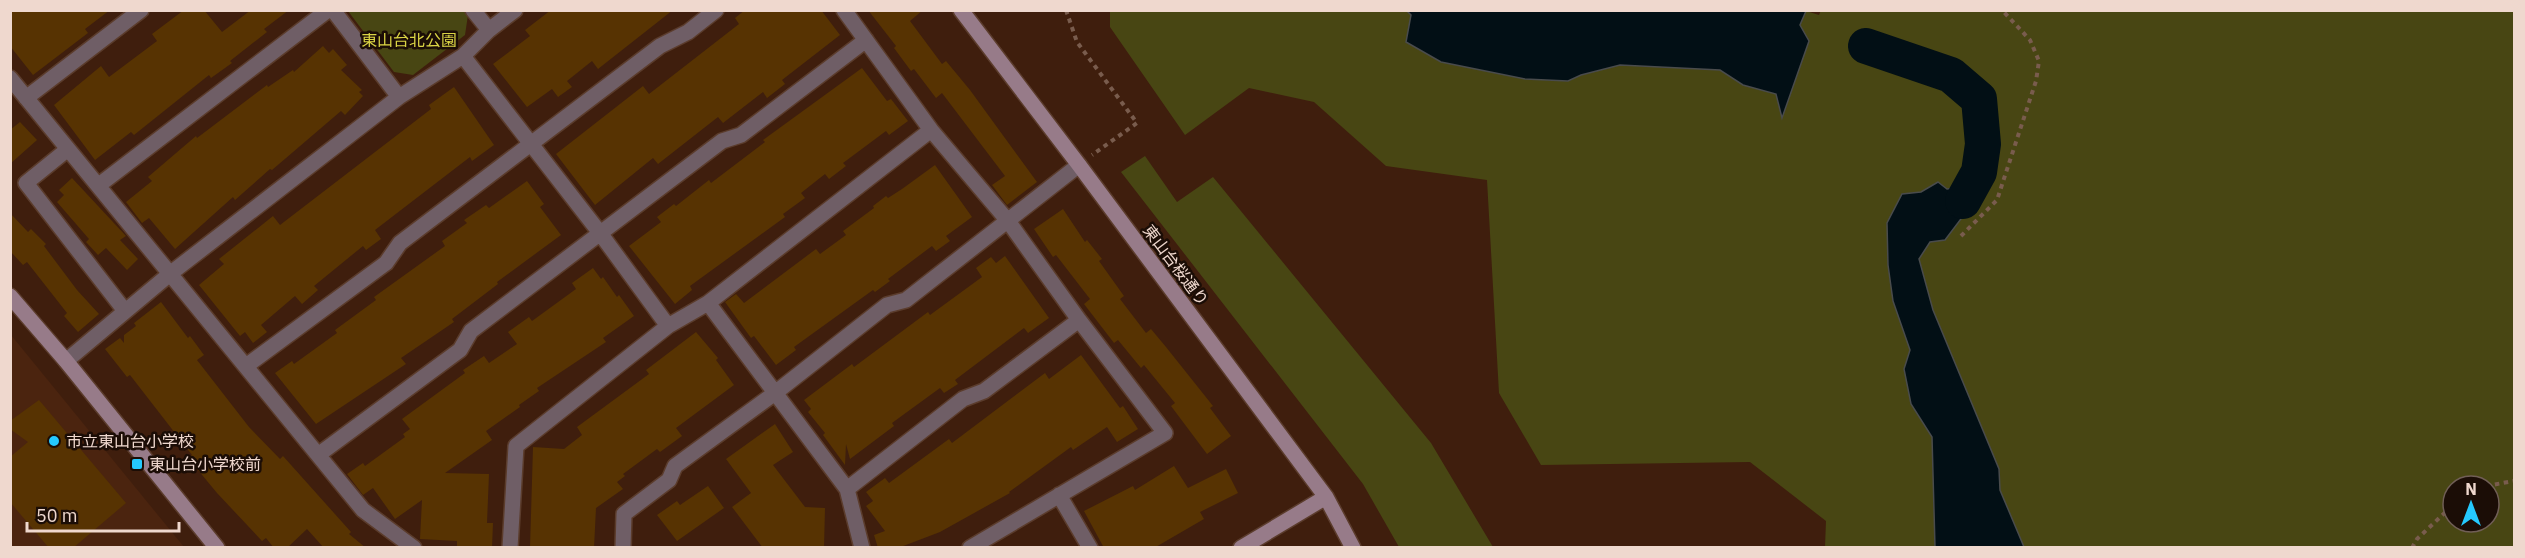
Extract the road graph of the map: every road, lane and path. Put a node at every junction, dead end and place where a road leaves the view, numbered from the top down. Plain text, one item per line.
1 (141, 10) edge
2 (331, 10) edge
3 (473, 10) edge
4 (515, 10) edge
5 (716, 10) edge
6 (844, 10) edge
7 (961, 10) edge
8 (1066, 10) edge
9 (2002, 10) edge
10 (489, 30) junction
11 (866, 40) junction
12 (463, 56) junction
13 (10, 78) edge
14 (399, 97) junction
15 (26, 98) junction
16 (931, 130) junction
17 (532, 145) junction
18 (68, 149) junction
19 (1079, 165) junction
20 (99, 185) junction
21 (1008, 221) junction
22 (600, 233) junction
23 (1961, 236) dead end
24 (171, 273) junction
25 (10, 296) edge
26 (708, 303) junction
27 (125, 311) junction
28 (1079, 320) junction
29 (668, 326) junction
30 (66, 361) junction
31 (246, 366) junction
32 (775, 393) junction
33 (318, 455) junction
34 (847, 489) junction
35 (1059, 495) junction
36 (1326, 497) junction
37 (2441, 516) edge
38 (217, 548) edge
39 (414, 548) edge
40 (510, 548) edge
41 (623, 548) edge
42 (862, 548) edge
43 (970, 548) edge
44 (1090, 548) edge
45 (1241, 548) edge
46 (1353, 548) edge
47 (2412, 548) edge

1 - 15 street
2 - 14 street
2 - 20 street
3 - 10 street
4 - 10 street
5 - 17 street
6 - 11 street
7 - 19 street, 東山台桜通り
8 - 19 path
9 - 23 path
10 - 12 street
11 - 16 street
11 - 22 street
12 - 14 street
12 - 17 street
13 - 15 street
14 - 24 street
15 - 18 street
16 - 21 street
16 - 26 street
17 - 22 street
17 - 31 street
18 - 20 street
18 - 27 street
19 - 21 street
19 - 36 street, 東山台桜通り
20 - 24 street
21 - 28 street
21 - 32 street
22 - 29 street
22 - 33 street
24 - 27 street
24 - 31 street
25 - 30 street
26 - 29 street
26 - 32 street
27 - 30 street
28 - 34 street
28 - 35 street
29 - 40 street
30 - 38 street
31 - 33 street
32 - 34 street
32 - 41 street
33 - 39 street
34 - 42 street
35 - 43 street
35 - 44 street
36 - 45 street
36 - 46 street, 東山台桜通り
37 - 47 path

